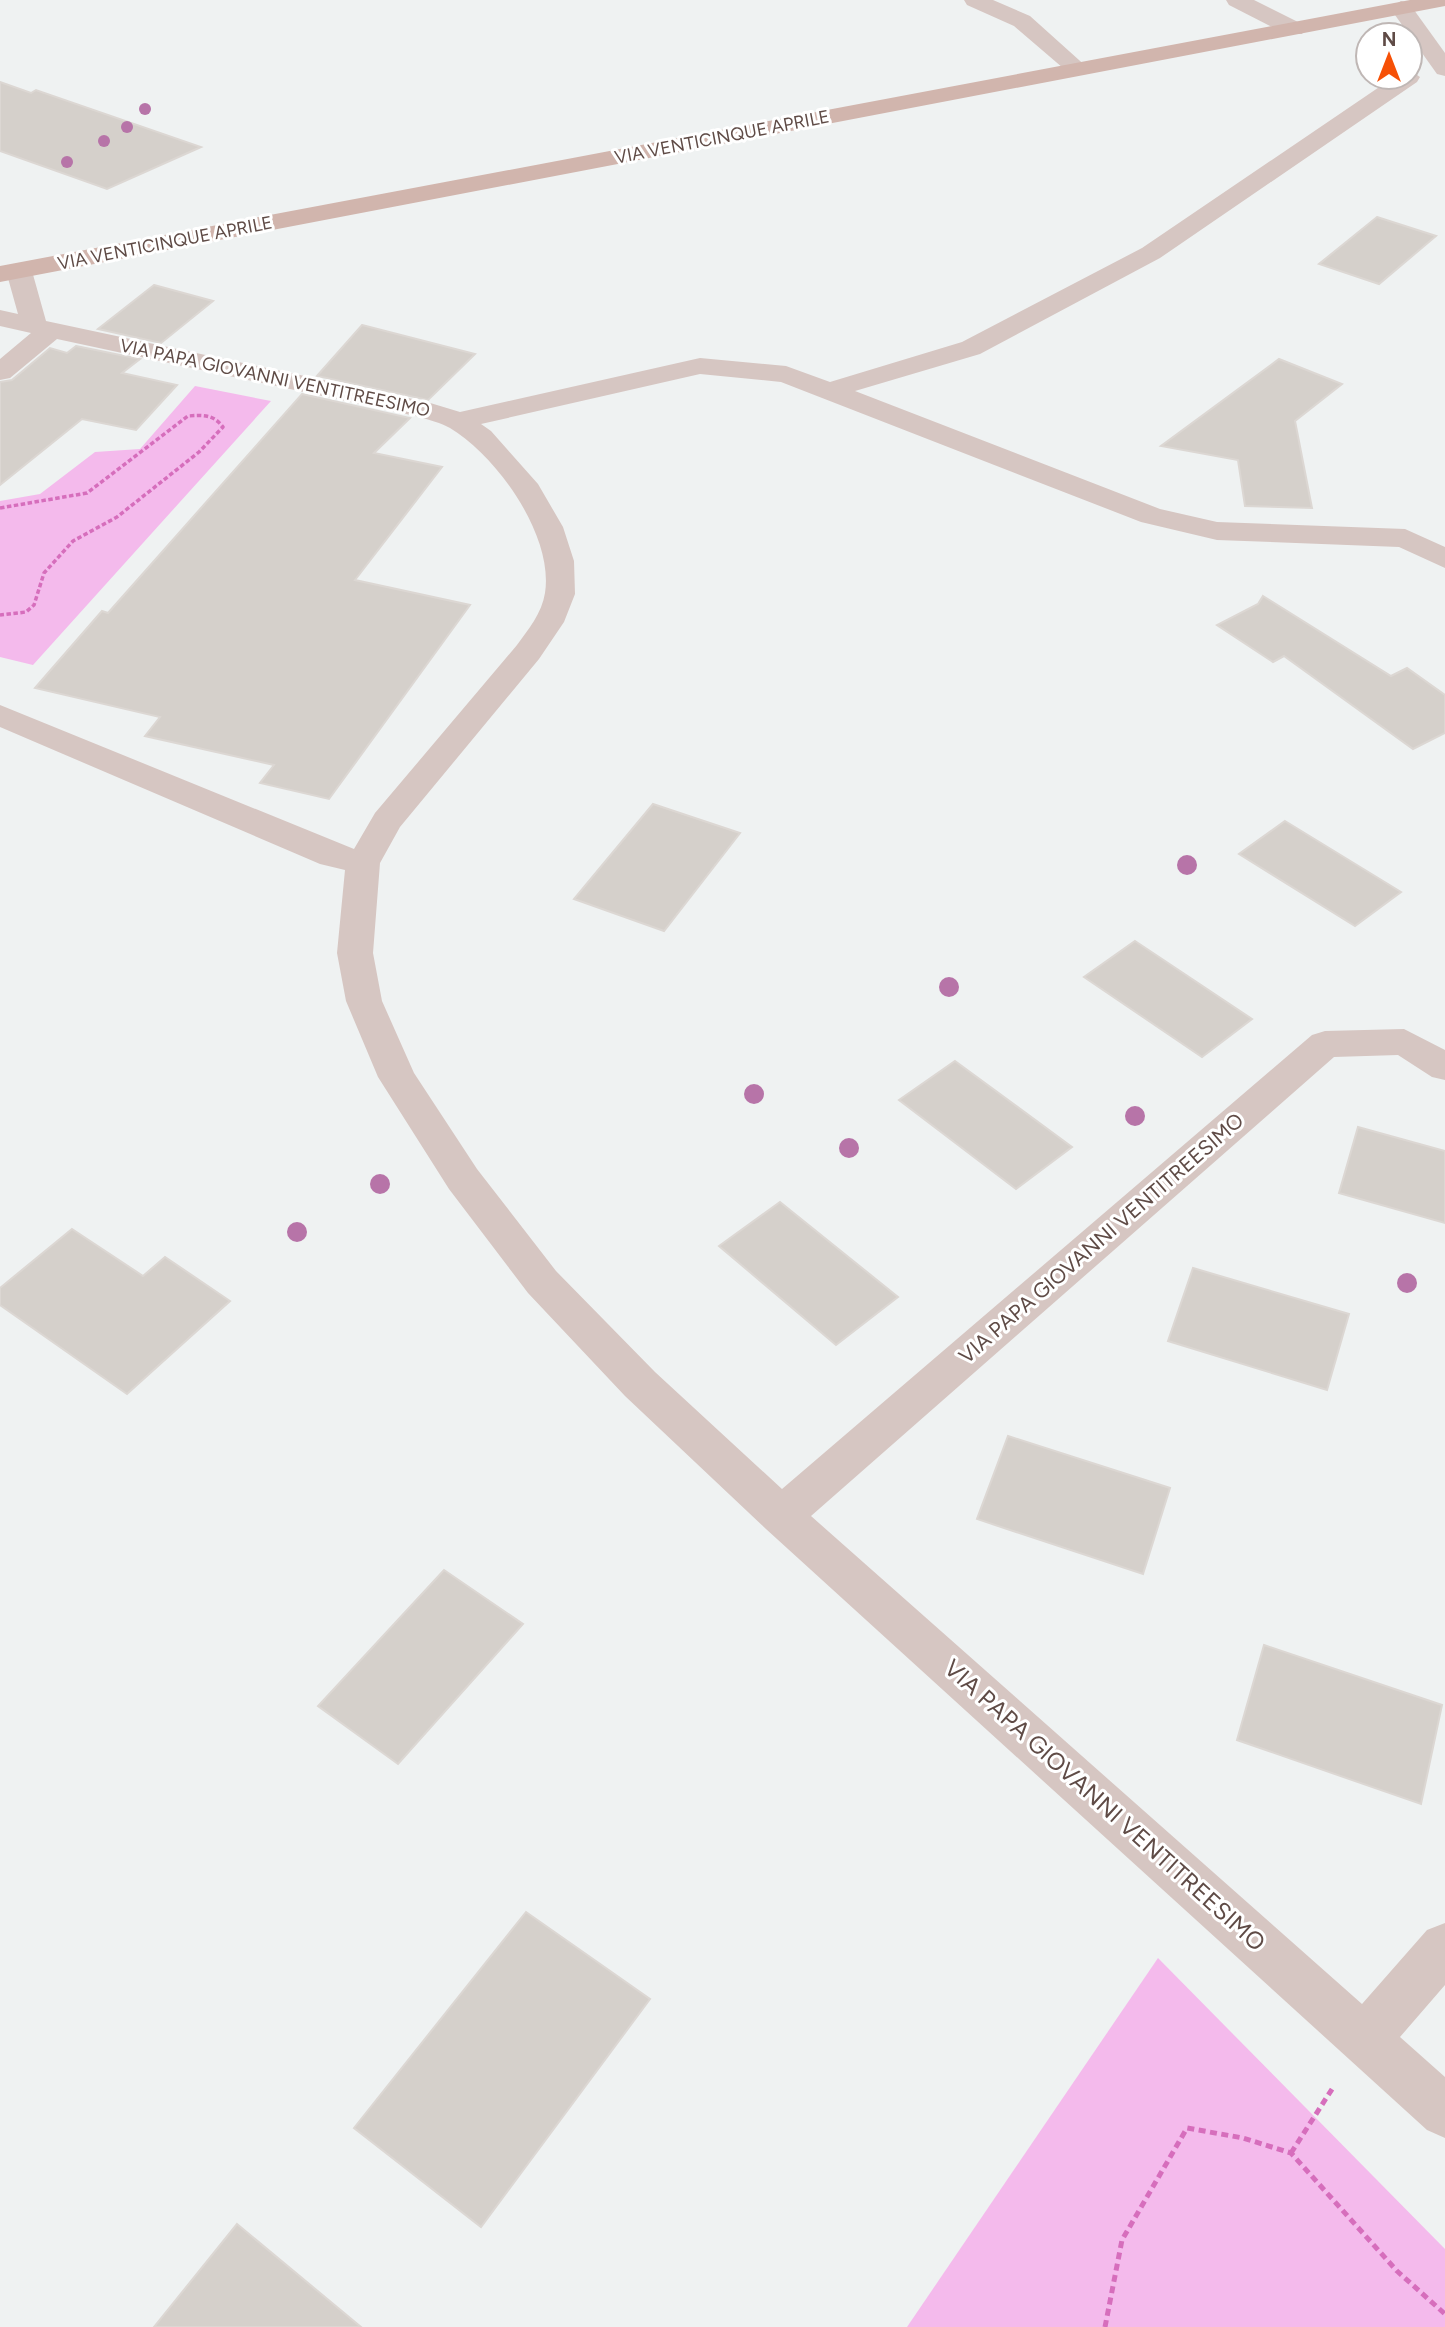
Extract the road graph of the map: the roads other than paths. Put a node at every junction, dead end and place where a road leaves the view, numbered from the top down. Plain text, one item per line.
1 (975, 0) edge
2 (1237, 0) edge
3 (1444, 0) edge
4 (1401, 8) junction
5 (1294, 29) junction
6 (1078, 69) junction
7 (1445, 71) edge
8 (1424, 75) edge
9 (1389, 91) edge
10 (10, 273) edge
11 (29, 325) edge
12 (0, 372) edge
13 (831, 390) junction
14 (458, 421) junction
15 (1445, 559) edge
16 (0, 715) edge
17 (363, 863) junction
18 (1445, 1067) edge
19 (781, 1516) junction
20 (1445, 1947) edge
21 (1365, 2039) junction
22 (1445, 2112) edge

1 - 6 street
2 - 5 street
3 - 4 main road, VIA VENTICINQUE APRILE
4 - 5 main road, VIA VENTICINQUE APRILE
4 - 7 street
5 - 6 main road, VIA VENTICINQUE APRILE
6 - 10 main road, VIA VENTICINQUE APRILE
7 - 8 street
9 - 13 street
10 - 11 street
11 - 12 street
11 - 14 street, VIA PAPA GIOVANNI VENTITREESIMO
13 - 14 street
13 - 15 street
14 - 17 street, VIA PAPA GIOVANNI VENTITREESIMO
16 - 17 street
17 - 19 street, VIA PAPA GIOVANNI VENTITREESIMO
18 - 19 street, VIA PAPA GIOVANNI VENTITREESIMO
19 - 21 street, VIA PAPA GIOVANNI VENTITREESIMO
20 - 21 street
21 - 22 street, VIA PAPA GIOVANNI VENTITREESIMO

